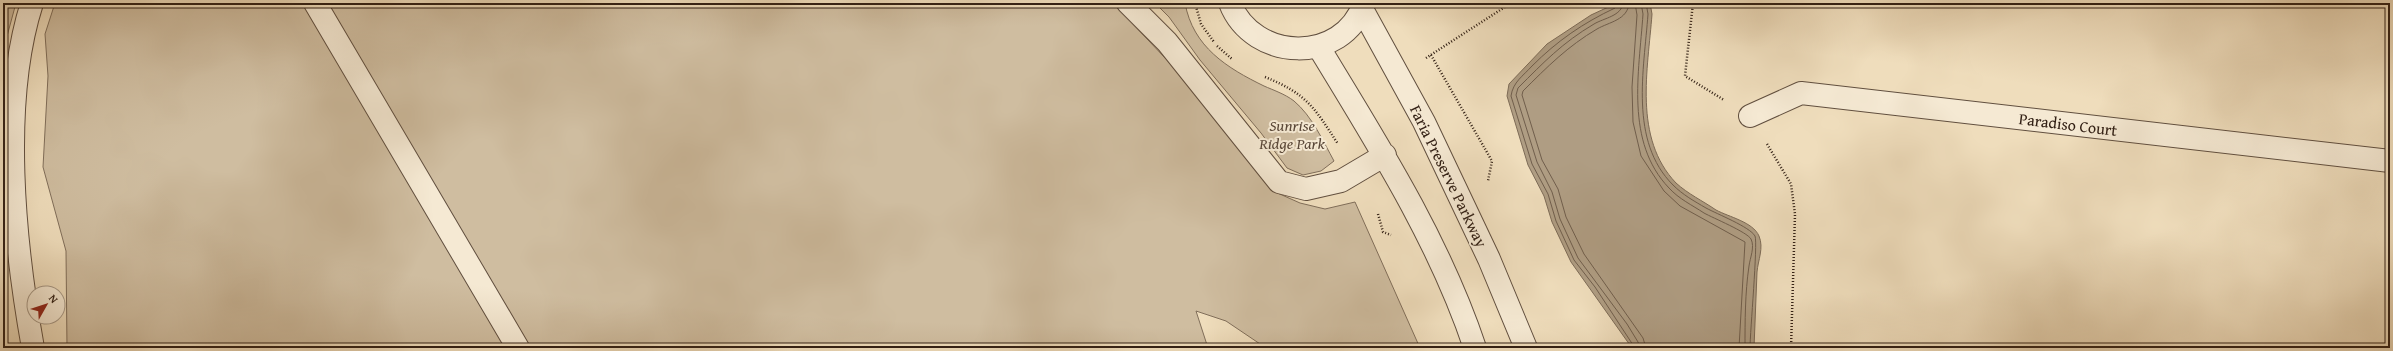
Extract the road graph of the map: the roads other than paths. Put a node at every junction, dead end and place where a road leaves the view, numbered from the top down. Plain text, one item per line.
1 (32, 3) edge
2 (315, 3) edge
3 (1128, 3) edge
4 (1230, 3) edge
5 (1363, 6) edge
6 (1318, 46) junction
7 (1750, 116) road end
8 (1385, 155) junction
9 (2390, 161) edge
10 (33, 348) edge
11 (518, 348) edge
12 (1475, 348) edge
13 (1526, 348) edge

1 - 10 street
2 - 11 street
3 - 8 street
4 - 6 street
5 - 6 street
5 - 13 street, Faria Preserve Parkway
6 - 8 street
7 - 9 street, Paradiso Court
8 - 12 street

